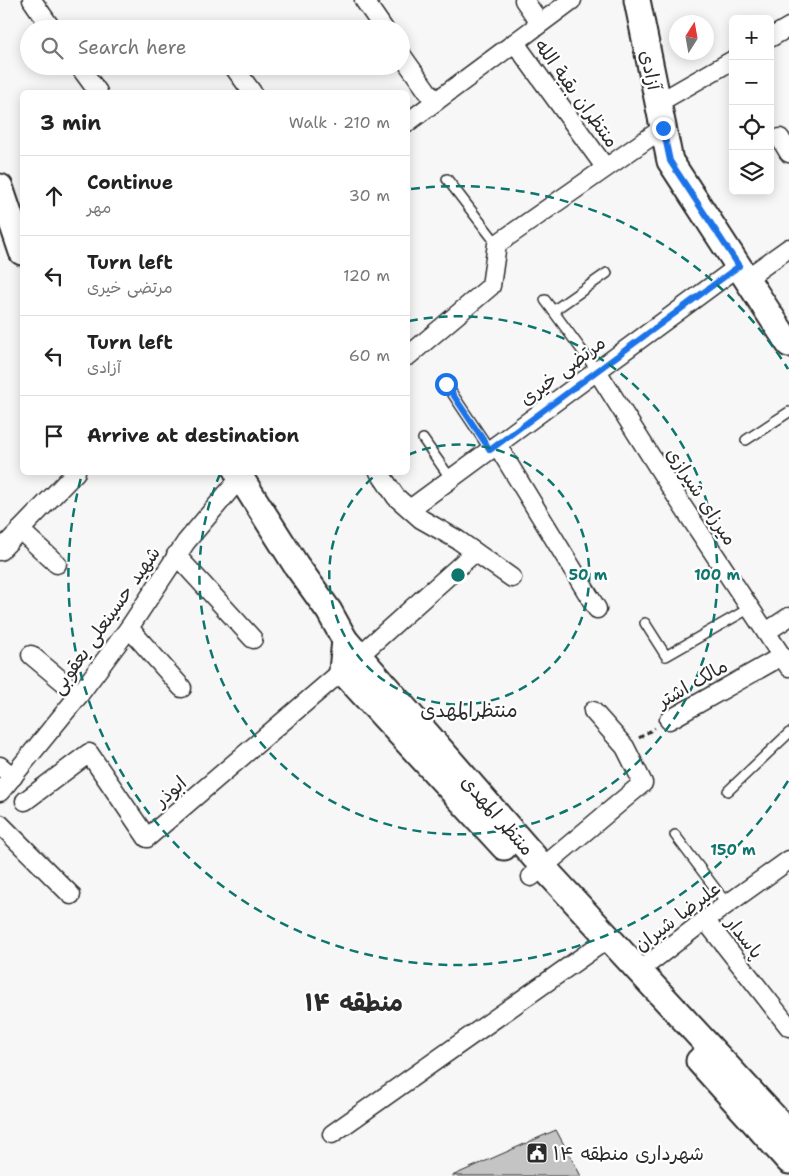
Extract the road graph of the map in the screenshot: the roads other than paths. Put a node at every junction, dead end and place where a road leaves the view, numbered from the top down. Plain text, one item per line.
1 (32, 0) edge
2 (364, 0) edge
3 (524, 0) edge
4 (572, 0) edge
5 (637, 0) edge
6 (46, 20) edge
7 (378, 20) edge
8 (540, 23) junction
9 (789, 27) edge
10 (774, 36) edge
11 (515, 44) junction
12 (729, 62) edge
13 (410, 67) edge
14 (86, 75) edge
15 (240, 75) edge
16 (97, 90) edge
17 (251, 90) edge
18 (435, 102) junction
19 (658, 103) junction
20 (410, 121) edge
21 (663, 128) junction
22 (605, 167) junction
23 (447, 179) dead end
24 (2, 200) edge
25 (497, 244) junction
26 (20, 247) edge
27 (789, 248) edge
28 (743, 272) junction
29 (607, 273) dead end
30 (545, 300) dead end
31 (553, 311) junction
32 (789, 344) edge
33 (410, 354) edge
34 (598, 370) junction
35 (446, 384) dead end
36 (789, 412) edge
37 (422, 439) dead end
38 (746, 440) dead end
39 (494, 447) junction
40 (73, 475) edge
41 (240, 475) edge
42 (242, 475) edge
43 (380, 475) edge
44 (451, 479) junction
45 (410, 510) junction
46 (20, 530) junction
47 (0, 551) edge
48 (475, 552) junction
49 (176, 555) junction
50 (57, 564) dead end
51 (512, 578) dead end
52 (750, 608) junction
53 (597, 609) dead end
54 (789, 617) edge
55 (645, 623) dead end
56 (129, 628) junction
57 (766, 632) junction
58 (253, 639) dead end
59 (31, 655) dead end
60 (348, 655) junction
61 (785, 662) edge
62 (182, 688) dead end
63 (79, 695) junction
64 (593, 711) dead end
65 (669, 720) road end
66 (789, 734) edge
67 (7, 771) edge
68 (728, 791) dead end
69 (0, 792) edge
70 (25, 801) dead end
71 (0, 824) edge
72 (675, 835) dead end
73 (789, 860) edge
74 (537, 872) junction
75 (71, 895) dead end
76 (728, 904) junction
77 (705, 920) junction
78 (602, 943) junction
79 (639, 972) junction
80 (789, 1027) edge
81 (332, 1134) dead end
82 (788, 1152) edge

1 - 6 street
2 - 7 street
3 - 8 street
4 - 8 street
5 - 19 street, آزادی
8 - 11 street
9 - 10 street
11 - 18 street
11 - 22 street, منتظران بقیة الله
12 - 19 street
13 - 18 street
14 - 16 street
15 - 17 street
18 - 20 street
19 - 21 street, آزادی
21 - 22 street
21 - 28 street, آزادی
22 - 25 street
23 - 25 lane
24 - 26 street
25 - 33 street
27 - 28 street, مرتضی خیری
28 - 32 street, آزادی
28 - 34 street, مرتضی خیری
29 - 31 lane
30 - 31 lane
31 - 34 lane
34 - 39 street, مرتضی خیری
34 - 52 street, میرزای شیرازی
35 - 39 lane
36 - 38 lane
37 - 44 lane
39 - 44 street, مرتضی خیری
39 - 53 street
40 - 46 street
41 - 49 street, شهید حسینعلی یعقوبی
42 - 60 street, منتظر المهدی
43 - 45 street
44 - 45 street, مرتضی خیری
45 - 48 street
46 - 47 street
46 - 50 street
48 - 51 street
48 - 60 street
49 - 56 street, شهید حسینعلی یعقوبی
49 - 58 street
52 - 55 lane
52 - 57 street, میرزای شیرازی
54 - 57 street
56 - 62 street
56 - 63 street, شهید حسینعلی یعقوبی
57 - 61 street, میرزای شیرازی
59 - 63 street
60 - 70 street, ابوذر
60 - 74 street, منتظر المهدی
61 - 65 street, مالک اشتر
63 - 67 street, شهید حسینعلی یعقوبی
64 - 74 street
66 - 68 lane
67 - 69 street, شهید حسینعلی یعقوبی
71 - 75 street
72 - 76 lane
73 - 76 street, علیرضا شیران
74 - 78 street, منتظر المهدی
76 - 77 street, علیرضا شیران
77 - 79 street, علیرضا شیران
77 - 80 street, پاسدار
78 - 79 street, منتظر المهدی
78 - 81 street
78 - 82 street
79 - 82 street, منتظر المهدی

